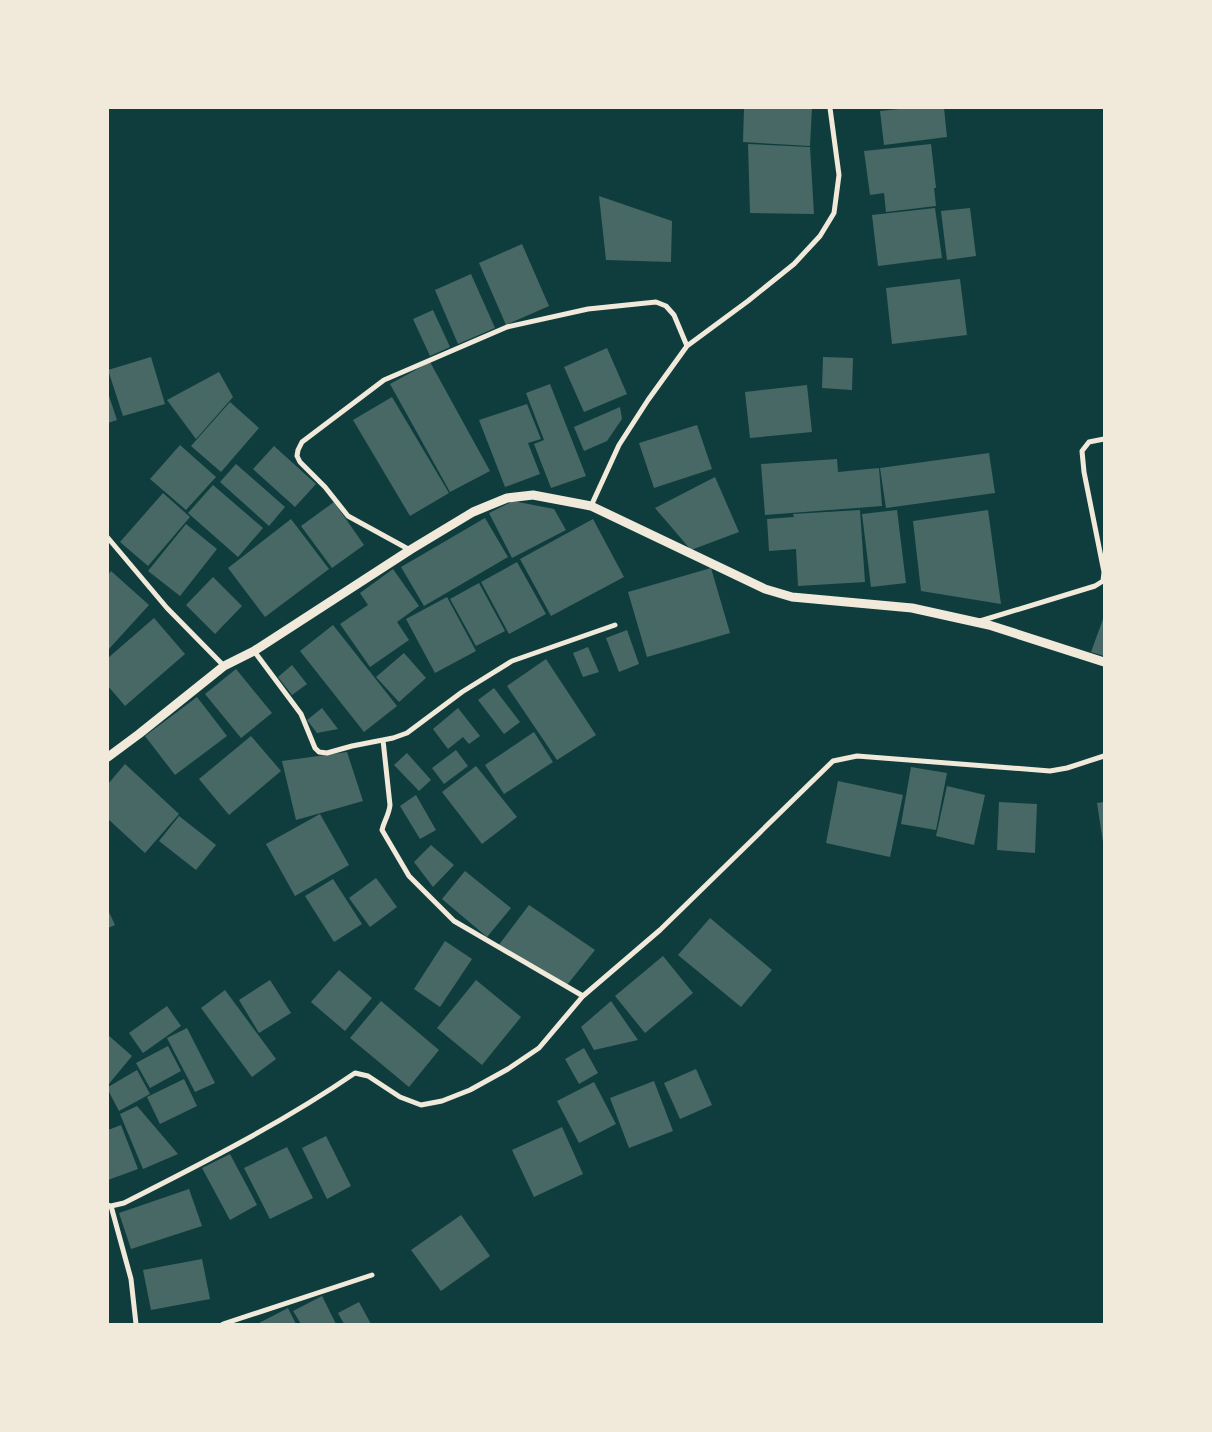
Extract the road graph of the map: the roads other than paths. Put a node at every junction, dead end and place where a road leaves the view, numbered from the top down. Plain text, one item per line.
1 (830, 108) edge
2 (687, 346) junction
3 (1104, 439) edge
4 (591, 506) junction
5 (108, 538) edge
6 (410, 550) junction
7 (976, 622) junction
8 (615, 625) dead end
9 (254, 651) junction
10 (1104, 662) edge
11 (224, 666) junction
12 (383, 740) junction
13 (1104, 756) edge
14 (108, 757) edge
15 (583, 996) junction
16 (109, 1206) edge
17 (372, 1275) dead end
18 (136, 1324) edge
19 (223, 1324) edge

1 - 2 street
2 - 4 street
2 - 6 street
3 - 7 street
4 - 6 street
4 - 7 street
5 - 11 street
6 - 9 street
7 - 10 street
8 - 12 street
9 - 11 street
9 - 12 street
11 - 14 street
12 - 15 street
13 - 15 street
15 - 16 street
16 - 18 street
17 - 19 street

